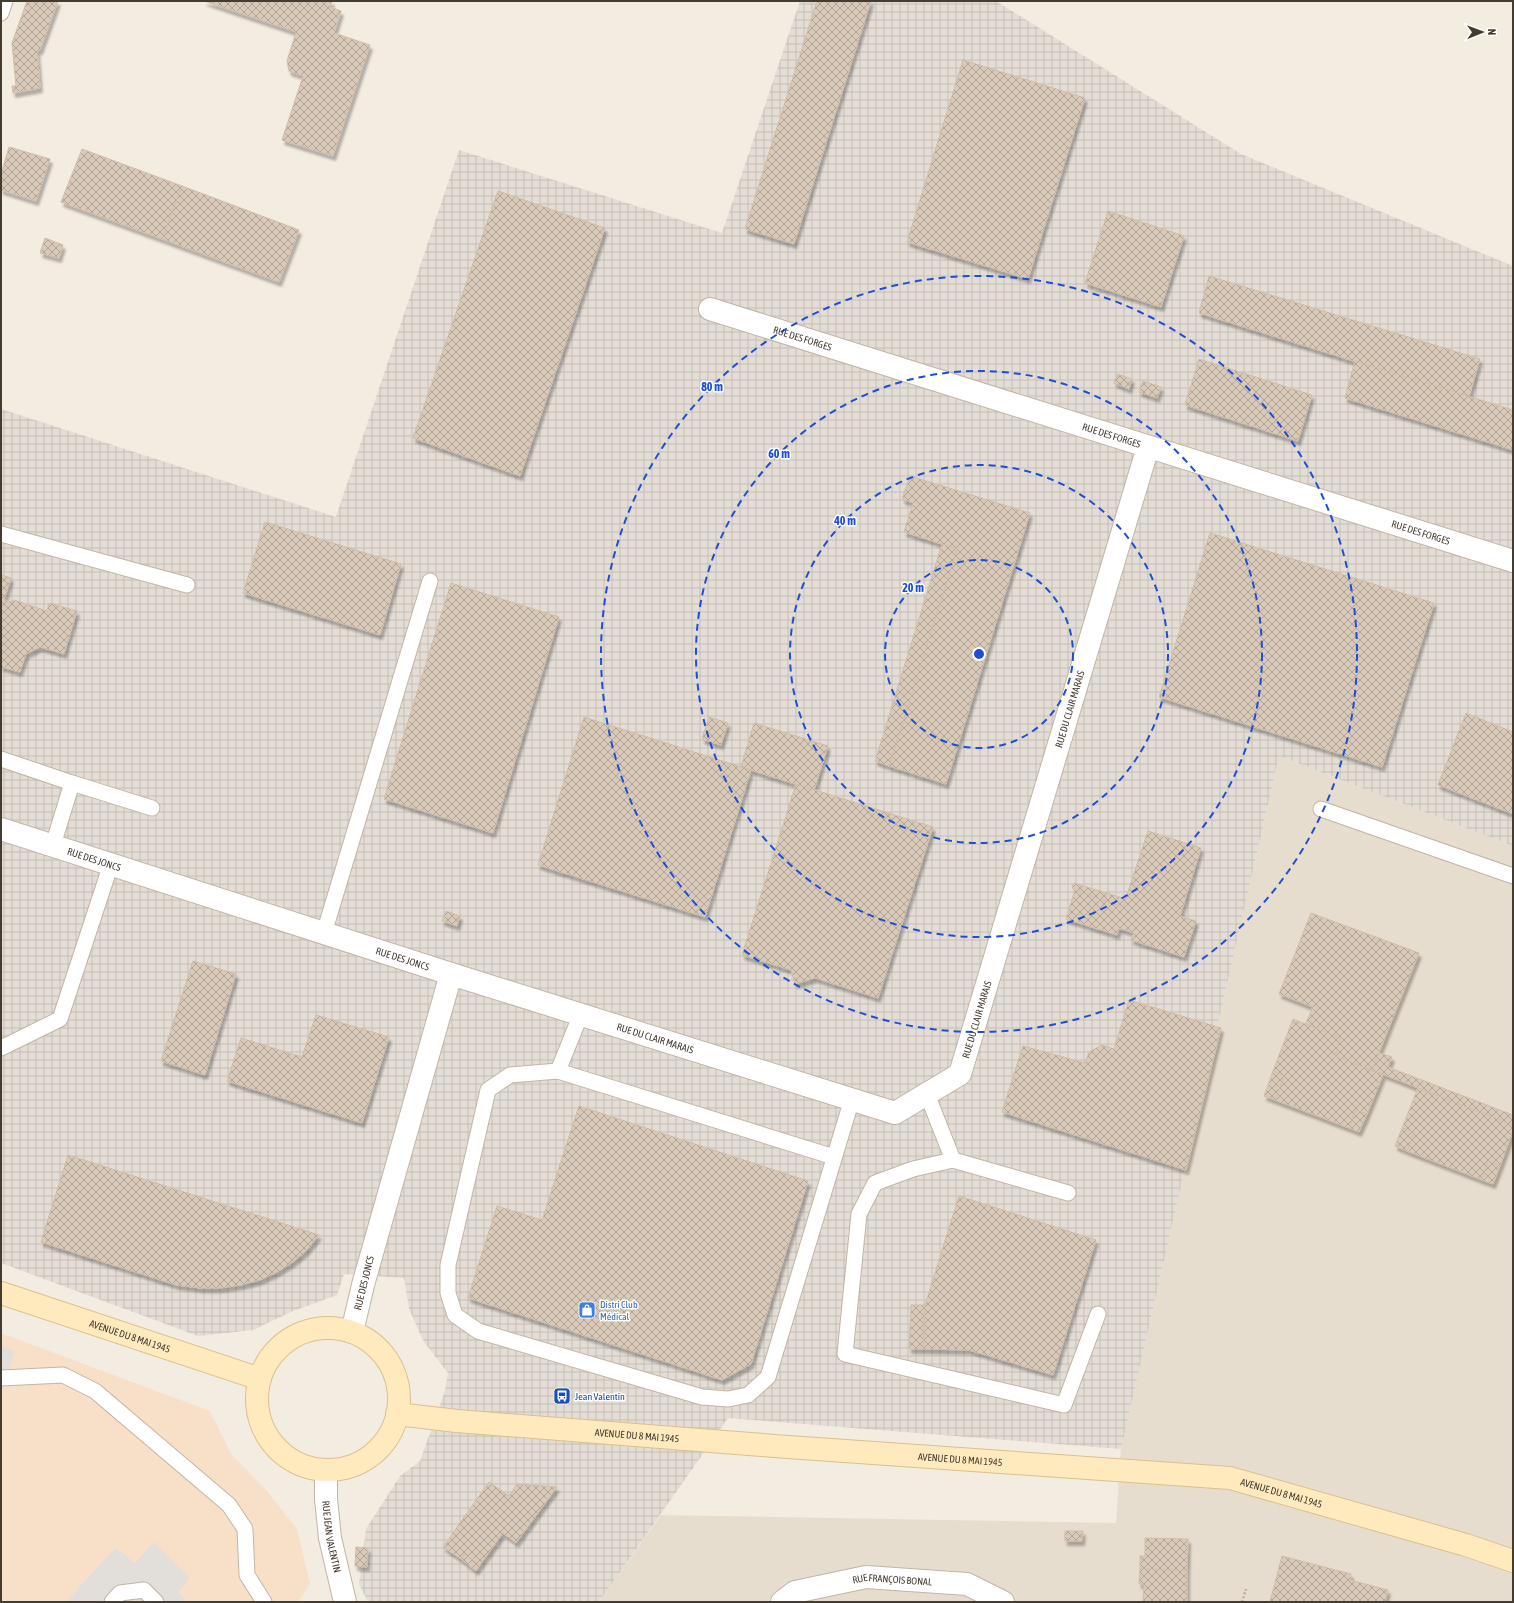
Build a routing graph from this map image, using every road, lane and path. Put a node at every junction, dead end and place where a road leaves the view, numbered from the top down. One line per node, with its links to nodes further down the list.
1 (5, 1): 2 (lane)
2 (1, 13)
3 (710, 309): 4 (street, RUE DES FORGES)
4 (1148, 447): 6 (street, RUE DES FORGES); 22 (street, RUE DU CLAIR MARAIS)
5 (1, 534): 8 (lane)
6 (1513, 561)
7 (430, 581): 17 (lane)
8 (187, 585)
9 (1, 759): 10 (lane)
10 (72, 783): 11 (lane); 14 (lane)
11 (152, 808)
12 (1321, 809): 16 (lane)
13 (1, 829): 14 (street, RUE DES JONCS)
14 (53, 845): 15 (street, RUE DES JONCS)
15 (111, 864): 17 (street, RUE DES JONCS); 20 (lane)
16 (1513, 876)
17 (324, 933): 18 (street, RUE DES JONCS)
18 (451, 974): 19 (street, RUE DU CLAIR MARAIS); 29 (street, RUE DES JONCS)
19 (581, 1014): 21 (lane); 23 (street, RUE DU CLAIR MARAIS)
20 (1, 1048)
21 (558, 1071): 24 (lane); 24 (lane)
22 (927, 1094): 23 (street, RUE DU CLAIR MARAIS); 25 (lane)
23 (852, 1099): 24 (lane)
24 (834, 1157)
25 (953, 1160): 26 (lane); 28 (lane)
26 (1068, 1193)
27 (1, 1293): 31 (main road, AVENUE DU 8 MAI 1945)
28 (1098, 1314)
29 (352, 1332): 31 (main road); 32 (main road)
30 (1, 1378): 39 (lane)
31 (260, 1379): 33 (main road)
32 (397, 1414): 33 (main road); 34 (main road, AVENUE DU 8 MAI 1945)
33 (326, 1470): 36 (street, RUE JEAN VALENTIN)
34 (1513, 1561)
35 (1246, 1588): 42 (path)
36 (342, 1600)
37 (112, 1602): 38 (lane)
38 (156, 1602)
39 (264, 1602)
40 (782, 1602): 41 (street, RUE FRANÇOIS BONAL)
41 (1003, 1602)
42 (1242, 1602)

